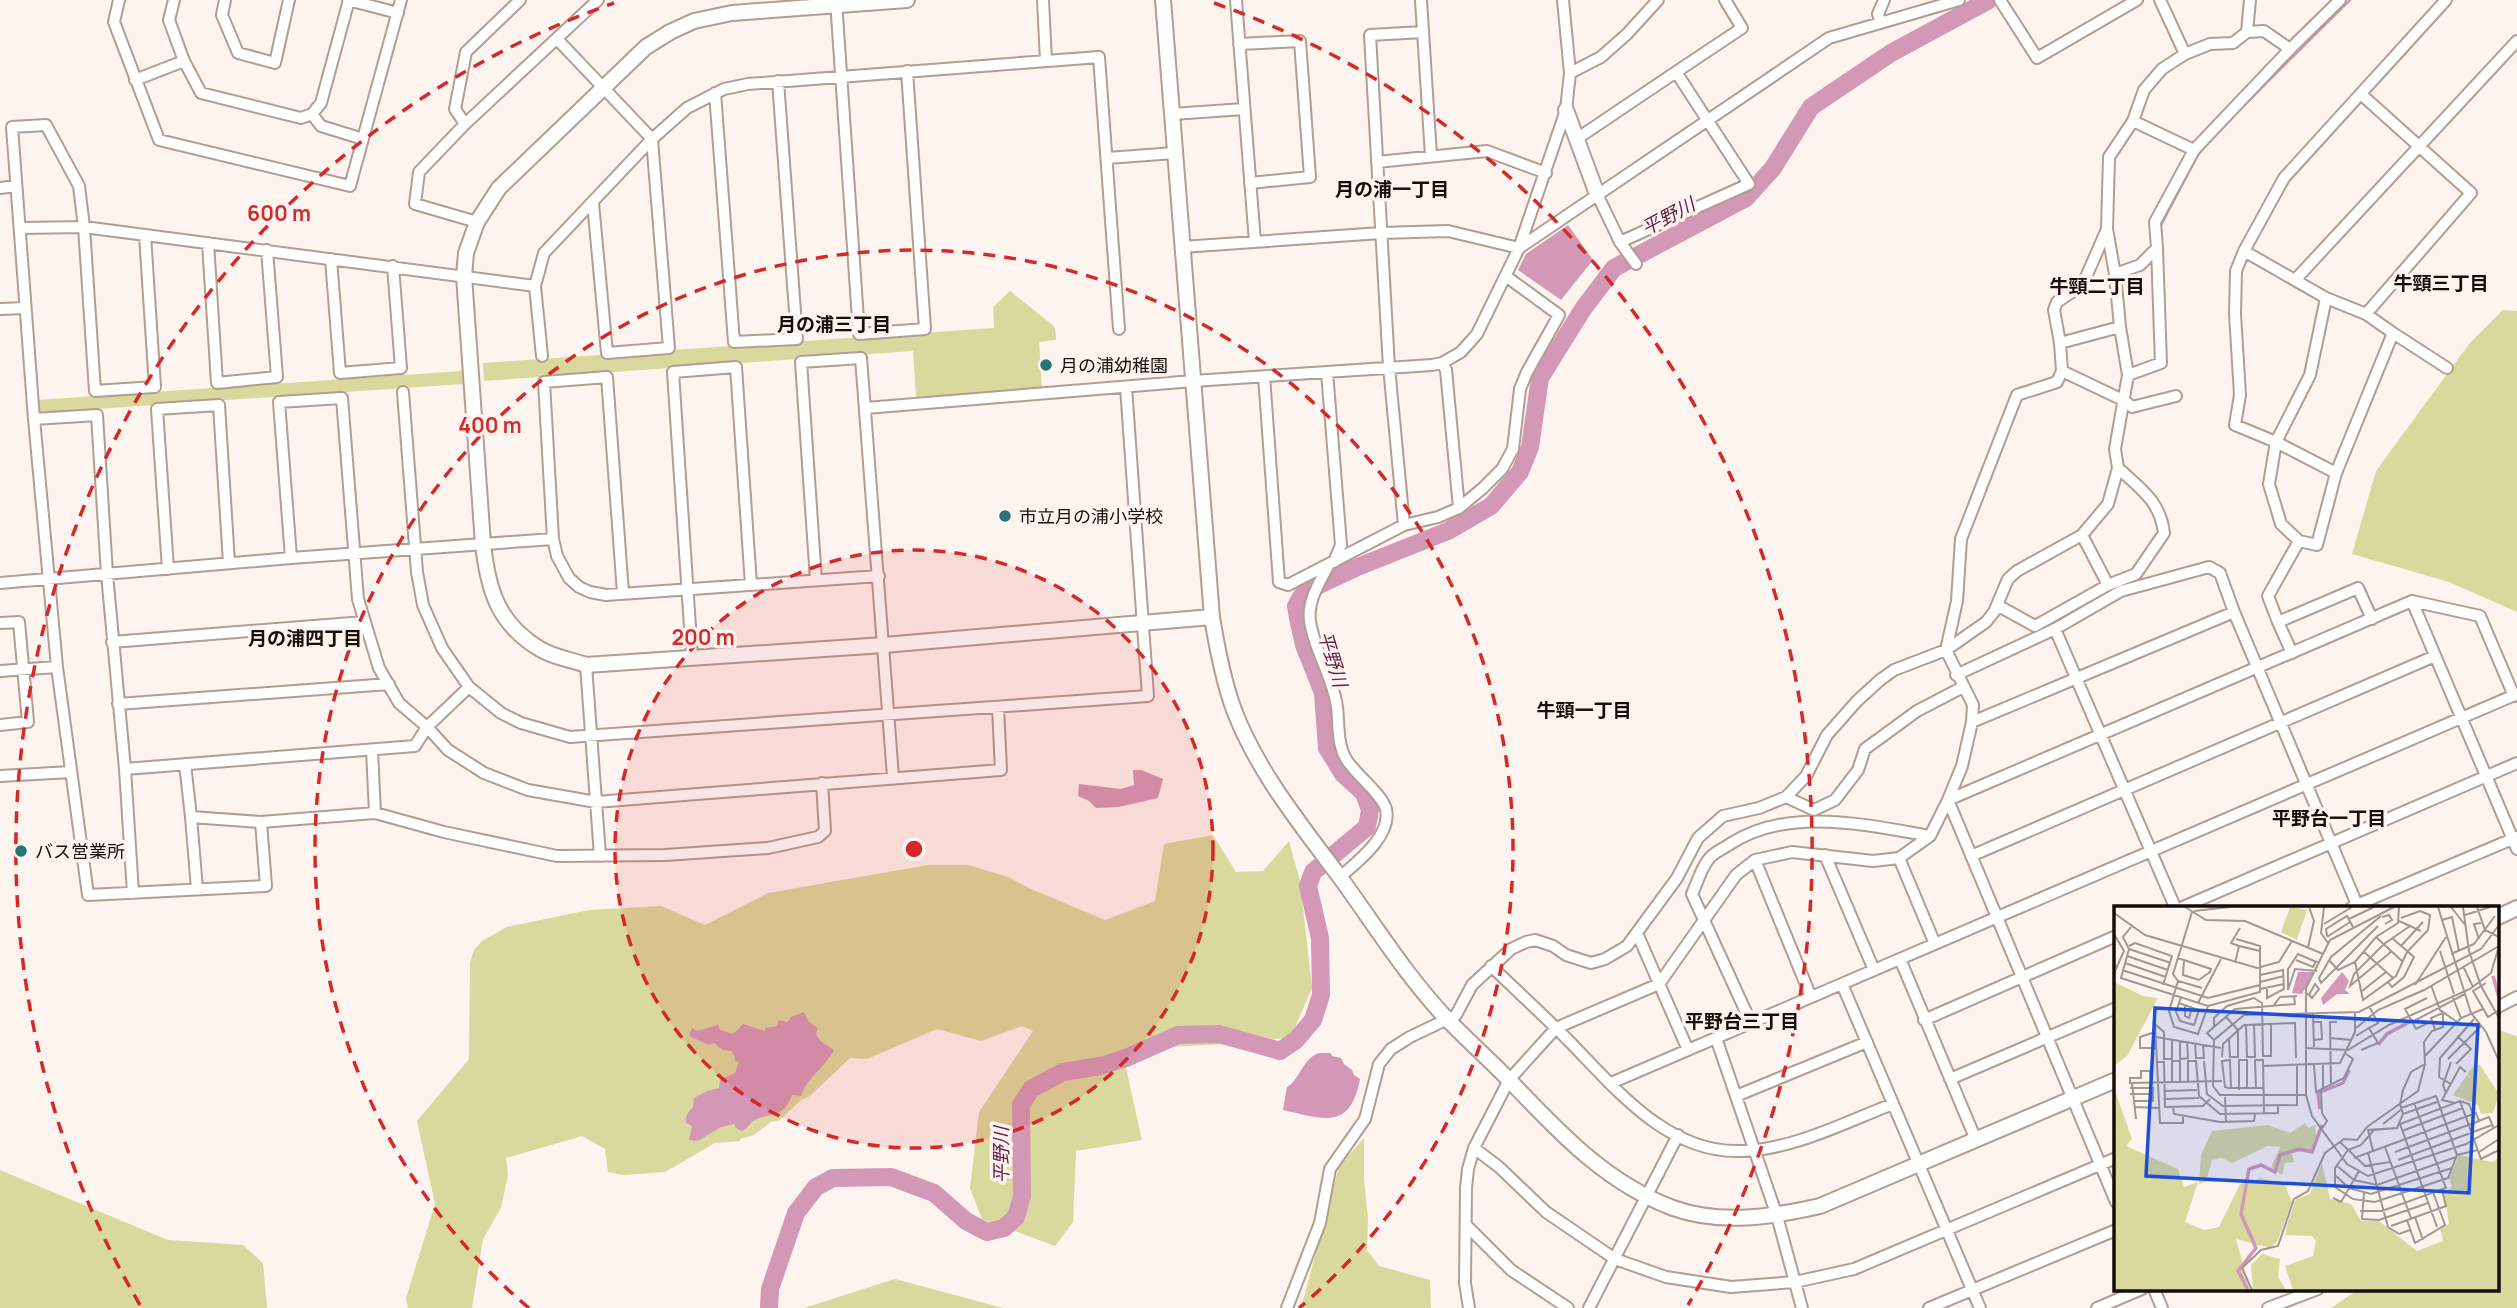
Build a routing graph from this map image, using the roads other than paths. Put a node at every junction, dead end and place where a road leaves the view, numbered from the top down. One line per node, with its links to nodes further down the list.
1 (118, 0): 41 (street)
2 (174, 0): 35 (street)
3 (225, 0): 4 (street)
4 (289, 0)
5 (349, 0): 26 (street); 48 (street)
6 (401, 0): 26 (street)
7 (520, 0): 52 (street)
8 (598, 0): 30 (street)
9 (906, 0): 25 (street)
10 (1043, 0): 36 (street)
11 (1163, 0): 49 (street)
12 (1236, 0): 32 (street)
13 (1421, 0): 28 (street)
14 (1563, 0): 39 (street)
15 (1658, 0): 39 (street)
16 (1725, 0): 38 (street)
17 (1884, 0): 27 (street)
18 (1959, 0): 27 (street)
19 (2137, 0): 24 (street)
20 (2160, 0): 34 (street)
21 (2250, 0): 29 (street)
22 (2340, 0): 33 (street)
23 (2446, 0): 45 (street)
24 (2006, 2)
25 (836, 3): 40 (street); 43 (street)
26 (398, 13): 54 (street)
27 (1881, 23): 50 (street)
28 (1423, 32): 59 (street); 61 (street)
29 (2247, 32): 33 (street); 34 (street)
30 (557, 39): 43 (street); 52 (street)
31 (2517, 41): 56 (street)
32 (1239, 44): 46 (street); 63 (street)
33 (2290, 49): 57 (street)
34 (2185, 54): 51 (street)
35 (184, 61): 41 (street); 48 (street)
36 (1046, 61): 37 (street); 60 (street)
37 (907, 71): 40 (street); 40 (street)
38 (1675, 72): 50 (street); 53 (street)
39 (1570, 73): 47 (street)
40 (840, 76): 42 (street)
41 (135, 80): 54 (street)
42 (778, 81): 44 (street); 44 (street)
43 (603, 89): 55 (street); 68 (street)
44 (715, 93): 55 (street)
45 (2362, 95): 56 (street); 81 (street)
46 (1244, 109): 49 (street); 63 (street)
47 (1566, 110): 53 (street); 62 (street)
48 (312, 114): 54 (street)
49 (1172, 114): 58 (street)
50 (1706, 120): 66 (street); 75 (street)
51 (2133, 121): 57 (street); 71 (street)
52 (465, 124): 68 (street)
53 (1578, 138): 66 (street)
54 (363, 139)
55 (652, 139): 67 (street); 67 (street)
56 (2418, 147): 88 (street); 93 (street)
57 (2194, 150): 79 (street)
58 (1174, 153): 60 (street); 77 (street)
59 (1431, 156): 61 (street); 62 (street)
60 (1108, 158): 95 (street)
61 (1377, 162): 72 (street)
62 (1546, 173): 78 (street)
63 (1250, 183): 74 (street)
64 (16, 186): 65 (street); 69 (street); 70 (street)
65 (0, 188)
66 (1597, 194): 75 (street); 78 (street)
67 (593, 202): 89 (street)
68 (477, 222): 86 (street)
69 (84, 227): 70 (street); 73 (street); 73 (street)
70 (21, 228): 91 (street)
71 (2107, 229): 85 (street); 97 (street)
72 (1381, 233): 74 (street); 78 (street); 100 (street)
73 (145, 234): 76 (street)
74 (1255, 242): 77 (street)
75 (1620, 242): 83 (street)
76 (208, 243): 80 (street); 80 (street)
77 (1182, 247): 106 (street)
78 (1519, 248): 87 (street)
79 (2157, 248): 85 (street); 104 (street)
80 (267, 250): 82 (street)
81 (2244, 250): 88 (street); 113 (street)
82 (331, 259): 84 (street); 84 (street)
83 (1636, 264)
84 (393, 266): 86 (street)
85 (2115, 274): 94 (street)
86 (464, 276): 89 (street); 121 (street)
87 (1507, 277): 99 (street); 116 (street)
88 (2295, 280): 90 (street)
89 (535, 286): 98 (street)
90 (2326, 298): 93 (street); 113 (street)
91 (25, 308): 92 (street); 112 (street)
92 (0, 309)
93 (2366, 314): 96 (street)
94 (2120, 327): 97 (street); 104 (street)
95 (1119, 329)
96 (2393, 333): 101 (street); 115 (street)
97 (2060, 343): 102 (street)
98 (542, 356)
99 (1442, 363): 100 (street); 116 (street)
100 (1389, 367): 103 (street); 117 (street)
101 (2447, 368)
102 (2062, 371): 110 (street); 149 (street)
103 (1327, 372): 105 (street); 126 (street)
104 (2128, 375): 110 (street)
105 (1264, 376): 106 (street); 126 (street)
106 (1193, 381): 107 (street); 140 (street)
107 (1126, 387): 111 (street); 145 (street)
108 (403, 391): 122 (street)
109 (2176, 396): 110 (street)
110 (2125, 401): 114 (street)
111 (866, 408): 129 (street); 131 (street)
112 (34, 419): 128 (street); 130 (street)
113 (2276, 442): 115 (street); 120 (street)
114 (2118, 468): 118 (street); 134 (street)
115 (2336, 473): 120 (street)
116 (1459, 508): 117 (street)
117 (1404, 525): 126 (street)
118 (2082, 535): 134 (street); 138 (street)
119 (553, 539): 121 (street); 136 (street); 136 (street)
120 (2299, 541): 143 (street)
121 (483, 544): 122 (street); 153 (street)
122 (416, 549): 123 (street); 161 (street)
123 (353, 554): 124 (street); 124 (street); 142 (street)
124 (291, 558): 125 (street)
125 (229, 564): 127 (street); 127 (street)
126 (1331, 564): 200 (street)
127 (168, 569): 128 (street)
128 (107, 574): 130 (street); 147 (street)
129 (879, 576): 131 (street); 148 (street)
130 (48, 579): 132 (street); 154 (street)
131 (816, 580): 133 (street)
132 (0, 583)
133 (751, 585): 135 (street); 135 (street)
134 (2108, 585): 138 (street)
135 (688, 589): 136 (street); 152 (street)
136 (623, 593)
137 (2412, 601): 141 (street); 151 (street); 163 (street)
138 (1997, 605): 149 (street)
139 (2234, 612): 146 (street); 155 (street); 159 (street)
140 (1212, 617): 145 (street); 200 (street)
141 (2372, 619): 143 (street); 150 (street)
142 (364, 622): 147 (street); 160 (street)
143 (2278, 622): 150 (street)
144 (0, 624): 156 (street)
145 (1143, 624): 148 (street); 165 (street)
146 (2055, 629): 158 (street); 159 (street)
147 (112, 642): 164 (street)
148 (884, 645): 152 (street); 166 (street)
149 (1946, 650): 158 (street); 185 (street)
150 (2292, 653): 155 (street)
151 (2435, 656): 167 (street); 169 (street)
152 (692, 657): 153 (street)
153 (586, 665): 173 (street)
154 (57, 667): 156 (street); 178 (street)
155 (2257, 668): 169 (street); 172 (street)
156 (24, 669): 157 (street); 170 (street)
157 (0, 671)
158 (1956, 674): 162 (street)
159 (2076, 678): 168 (street); 172 (street)
160 (389, 684): 164 (street); 171 (street)
161 (469, 687): 171 (street); 173 (street)
162 (1963, 687): 168 (street); 185 (street)
163 (2516, 695): 167 (street)
164 (118, 704): 177 (street)
165 (998, 708): 166 (street); 181 (street)
166 (889, 716): 173 (street); 181 (street)
167 (2462, 718): 180 (street); 183 (street)
168 (1972, 722): 186 (street)
169 (2280, 723): 183 (street); 184 (street)
170 (0, 725)
171 (427, 727): 174 (street); 187 (street)
172 (2101, 735): 184 (street); 186 (street)
173 (592, 736): 187 (street)
174 (372, 750): 176 (street); 188 (street)
175 (2517, 763): 180 (street)
176 (185, 764): 177 (street); 189 (street)
177 (125, 769): 202 (street)
178 (71, 772): 179 (street); 202 (street)
179 (0, 776)
180 (2486, 776): 192 (street); 193 (street)
181 (893, 777): 182 (street)
182 (822, 783): 187 (street); 196 (street)
183 (2306, 784): 193 (street); 194 (street)
184 (2125, 790): 194 (street); 197 (street)
185 (1786, 797): 210 (street)
186 (1948, 800): 191 (street); 197 (street)
187 (596, 802): 196 (street)
188 (375, 813): 190 (street); 196 (street)
189 (191, 817): 190 (street); 201 (street)
190 (261, 822): 201 (street)
191 (1930, 836): 198 (street); 209 (street)
192 (2516, 841): 205 (street)
193 (2331, 843): 204 (street); 205 (street)
194 (2151, 851): 203 (street); 208 (street)
195 (1825, 855): 198 (street); 199 (street); 215 (street)
196 (600, 856)
197 (1972, 856): 208 (street)
198 (1899, 858): 212 (street)
199 (1755, 860): 209 (street); 219 (street)
200 (1340, 877): 223 (street)
201 (197, 889): 202 (street)
202 (134, 893)
203 (2175, 906)
204 (2185, 906)
205 (2356, 906)
206 (2517, 908): 207 (street)
207 (2500, 916)
208 (1997, 917): 212 (street); 216 (street)
209 (1705, 920): 217 (street); 225 (street)
210 (1637, 933): 214 (street); 217 (street)
211 (2114, 937): 216 (street)
212 (1935, 944): 213 (street)
213 (1900, 959): 215 (street); 224 (street)
214 (1491, 966): 223 (street); 226 (street)
215 (1874, 970): 218 (street)
216 (2022, 977): 224 (street); 228 (street)
217 (1659, 984): 226 (street); 230 (street)
218 (1842, 984): 219 (street); 229 (street)
219 (1811, 997): 225 (street)
220 (2517, 997): 221 (street)
221 (2500, 1006)
222 (2114, 1009): 228 (street)
223 (1447, 1019): 232 (street); 258 (street)
224 (1924, 1020): 231 (street)
225 (1751, 1023): 227 (street)
226 (1556, 1028): 232 (street); 234 (street)
227 (1716, 1038): 230 (street); 235 (street)
228 (2047, 1038): 231 (street); 236 (street)
229 (1867, 1042): 235 (street); 237 (street)
230 (1688, 1050): 234 (street)
231 (1950, 1079): 239 (street)
232 (1509, 1080): 240 (street); 245 (street)
233 (2114, 1081): 236 (street)
234 (1611, 1083): 238 (street)
235 (1736, 1096): 241 (street)
236 (2072, 1098): 239 (street); 244 (street)
237 (1893, 1104): 241 (street); 243 (street)
238 (1678, 1135): 241 (street); 245 (street)
239 (1976, 1140): 243 (street)
240 (1474, 1149): 248 (street); 251 (street)
241 (1755, 1150): 247 (street)
242 (2114, 1159): 244 (street)
243 (1919, 1164): 247 (street); 249 (street)
244 (2100, 1165): 246 (street); 249 (street)
245 (1645, 1196): 247 (street); 251 (street)
246 (2114, 1197)
247 (1777, 1216): 252 (street)
248 (1467, 1226): 259 (street); 260 (street)
249 (1947, 1230): 252 (street); 253 (street)
250 (2114, 1231): 253 (street)
251 (1615, 1259): 252 (street); 261 (street)
252 (1795, 1282): 262 (street)
253 (1972, 1290): 263 (street); 264 (street)
254 (2140, 1290): 265 (street)
255 (2154, 1290): 266 (street)
256 (2316, 1290): 257 (street)
257 (2303, 1295): 267 (street); 268 (street)
258 (1287, 1308)
259 (1469, 1308)
260 (1567, 1308)
261 (1589, 1308)
262 (1802, 1308)
263 (1928, 1308)
264 (1980, 1308)
265 (2097, 1308)
266 (2162, 1308)
267 (2268, 1308)
268 (2301, 1308)

